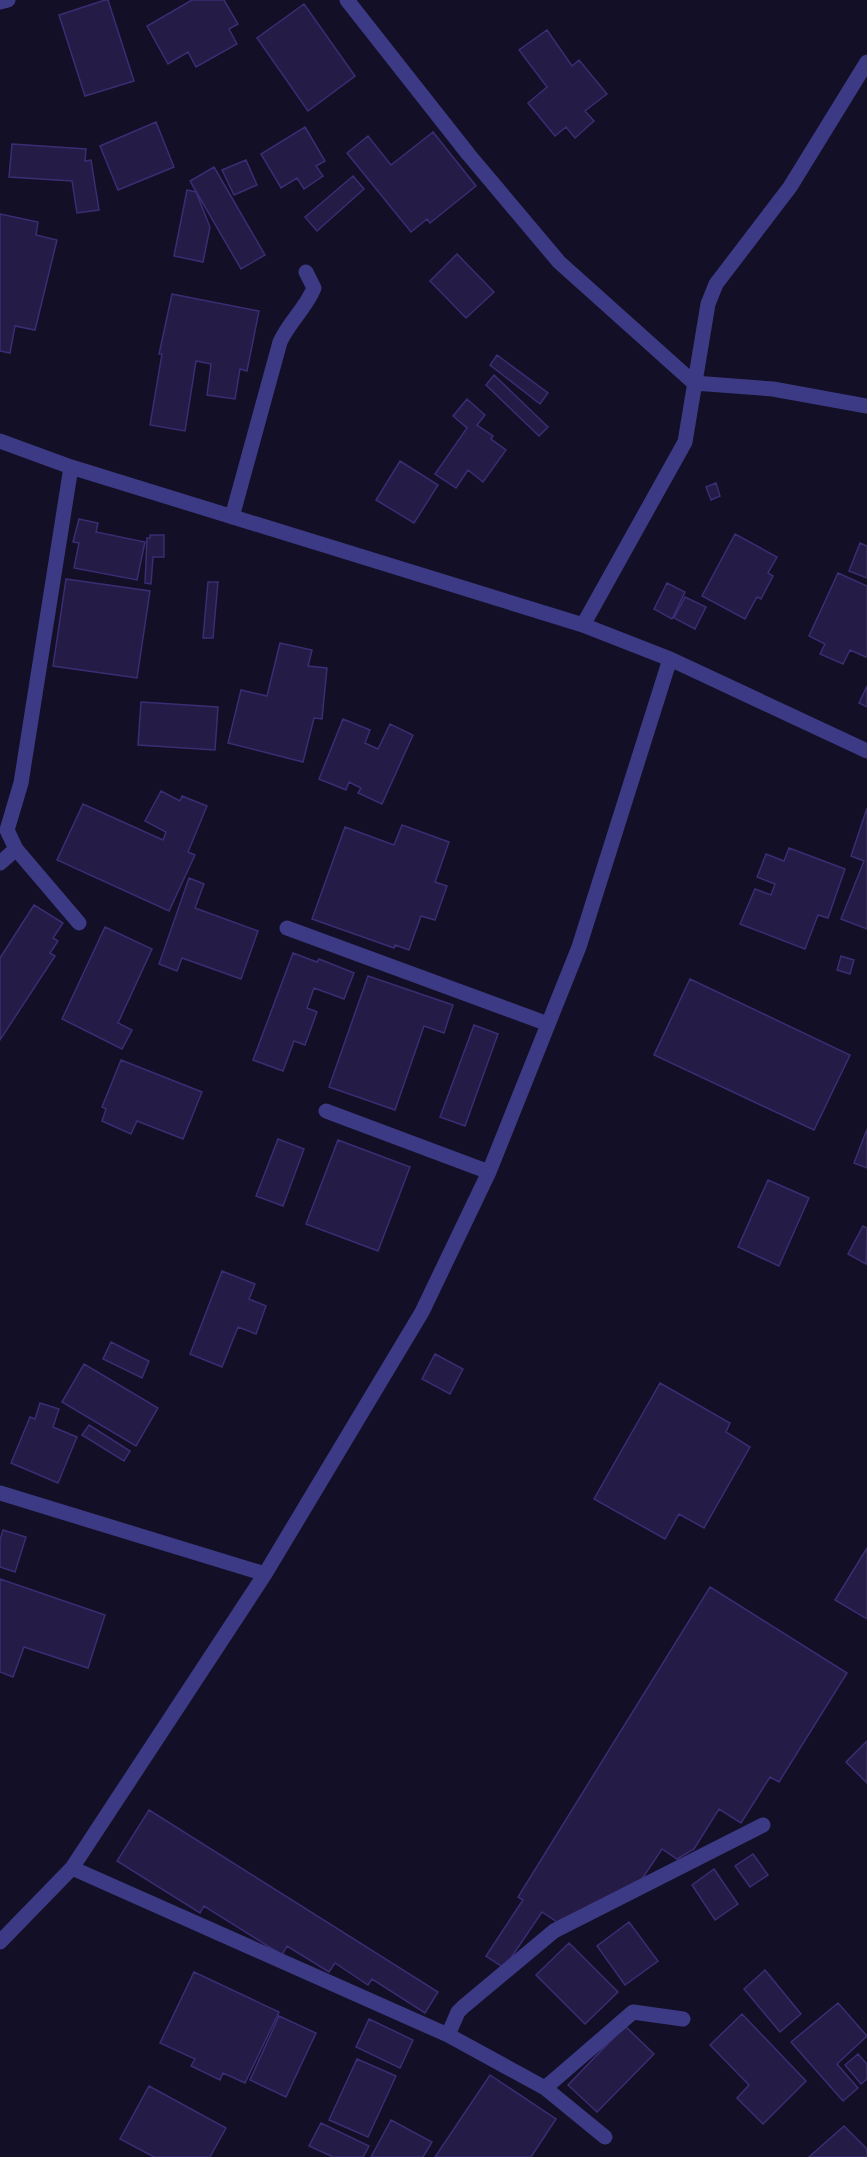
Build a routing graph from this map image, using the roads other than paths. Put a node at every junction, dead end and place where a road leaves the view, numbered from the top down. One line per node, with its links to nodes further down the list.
1 (8, 0): 3 (street)
2 (347, 0): 6 (street)
3 (0, 2)
4 (867, 62): 6 (street)
5 (306, 272): 10 (street)
6 (694, 383): 7 (street); 11 (street)
7 (867, 406)
8 (0, 441): 9 (street)
9 (71, 467): 10 (street); 14 (street)
10 (232, 517): 11 (street)
11 (584, 625): 12 (street)
12 (670, 659): 13 (street); 18 (street)
13 (867, 752)
14 (16, 849): 15 (street); 16 (street)
15 (0, 862)
16 (79, 923)
17 (286, 928): 18 (street)
18 (548, 1024): 20 (street)
19 (326, 1111): 20 (street)
20 (489, 1172): 22 (street)
21 (0, 1493): 22 (street)
22 (265, 1574): 24 (street)
23 (763, 1825): 27 (street)
24 (72, 1869): 25 (street); 27 (street)
25 (0, 1942)
26 (683, 2019): 28 (street)
27 (448, 2035): 28 (street)
28 (545, 2088): 29 (street)
29 (605, 2137)

